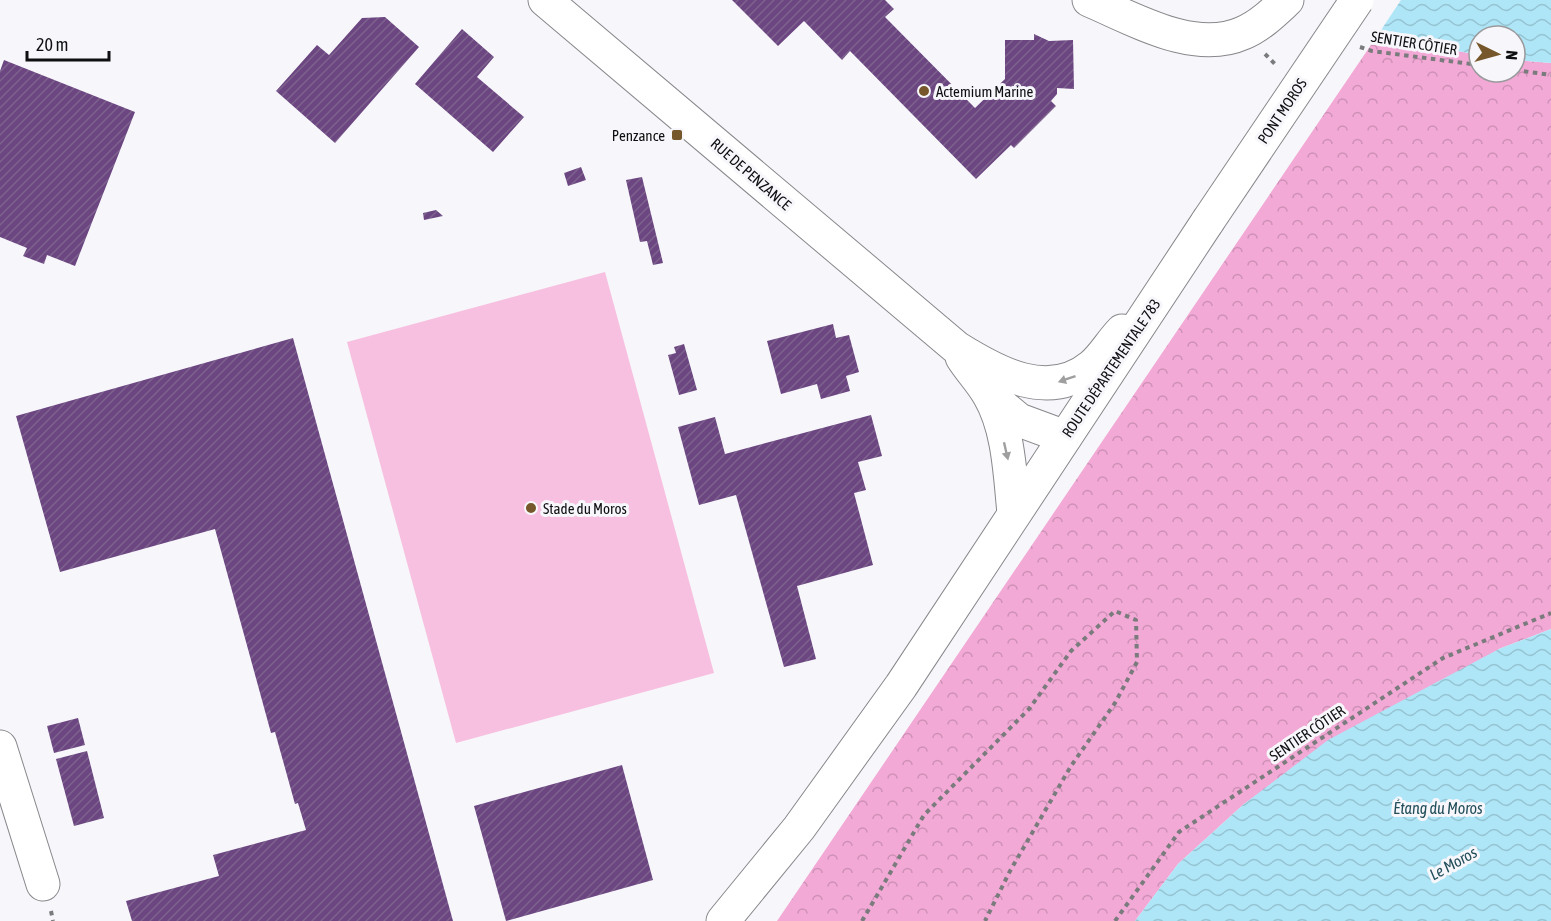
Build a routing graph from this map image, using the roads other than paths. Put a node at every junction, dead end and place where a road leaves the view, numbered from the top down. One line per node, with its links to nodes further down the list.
1 (545, 0): 7 (main road, RUE DE PENZANCE)
2 (1089, 0): 3 (main road)
3 (1287, 0)
4 (1357, 0): 5 (main road, PONT MOROS, bridge)
5 (1208, 221): 6 (main road, ROUTE DÉPARTEMENTALE 783)
6 (1169, 282): 8 (main road, RUE DE PENZANCE, one-way to 8); 10 (main road, ROUTE DÉPARTEMENTALE 783)
7 (957, 348): 8 (main road, RUE DE PENZANCE); 9 (main road, RUE DE PENZANCE)
8 (1019, 378): 10 (main road)
9 (989, 395): 10 (main road); 11 (main road, RUE DE PENZANCE, one-way to 11)
10 (1065, 437): 11 (main road, ROUTE DÉPARTEMENTALE 783)
11 (1014, 513): 14 (main road, ROUTE DÉPARTEMENTALE 783)
12 (0, 747): 13 (main road)
13 (43, 884)
14 (723, 921)

